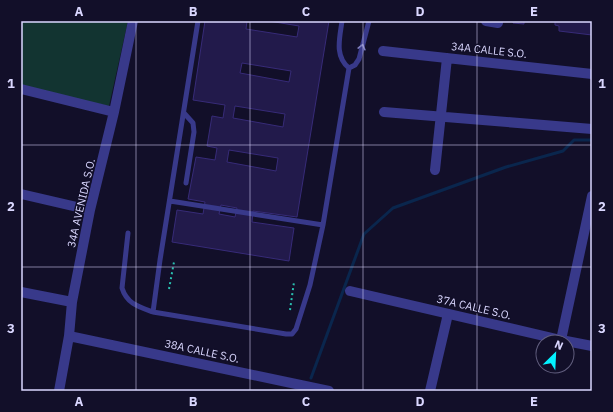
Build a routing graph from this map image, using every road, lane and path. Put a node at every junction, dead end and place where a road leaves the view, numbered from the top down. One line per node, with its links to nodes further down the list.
1 (133, 21): 12 (street, 34A AVENIDA S.O.)
2 (198, 21): 14 (lane)
3 (342, 21): 9 (lane)
4 (369, 21): 9 (lane, one-way to 4)
5 (486, 21): 6 (street)
6 (498, 23)
7 (383, 51): 8 (street, 34A CALLE S.O.)
8 (447, 58): 10 (street, 34A CALLE S.O.); 15 (street)
9 (349, 68): 23 (lane)
10 (592, 74)
11 (21, 90): 12 (street)
12 (114, 112): 22 (street, 34A AVENIDA S.O.)
13 (384, 112): 15 (street)
14 (184, 113): 18 (lane); 21 (lane)
15 (441, 117): 16 (street); 17 (street)
16 (592, 129)
17 (436, 170)
18 (186, 183)
19 (21, 194): 22 (street)
20 (592, 196): 35 (street)
21 (170, 201): 23 (lane); 32 (lane)
22 (90, 210): 30 (street, 34A AVENIDA S.O.)
23 (323, 225): 32 (lane)
24 (128, 233): 32 (lane)
25 (174, 262): 27 (path)
26 (294, 282): 31 (path)
27 (169, 289)
28 (350, 291): 33 (street, 37A CALLE S.O.)
29 (21, 292): 30 (street)
30 (72, 302): 36 (street, 34A AVENIDA S.O.)
31 (290, 310)
32 (153, 312)
33 (448, 314): 34 (street, 37A CALLE S.O.); 42 (street)
34 (535, 334)
35 (562, 334)
36 (69, 336): 39 (street, 38A CALLE S.O.); 40 (street, 34A AVENIDA S.O.)
37 (575, 343): 38 (street, 37A CALLE S.O.)
38 (592, 346)
39 (299, 388): 41 (street, 38A CALLE S.O.)
40 (59, 391)
41 (329, 391)
42 (430, 391)

